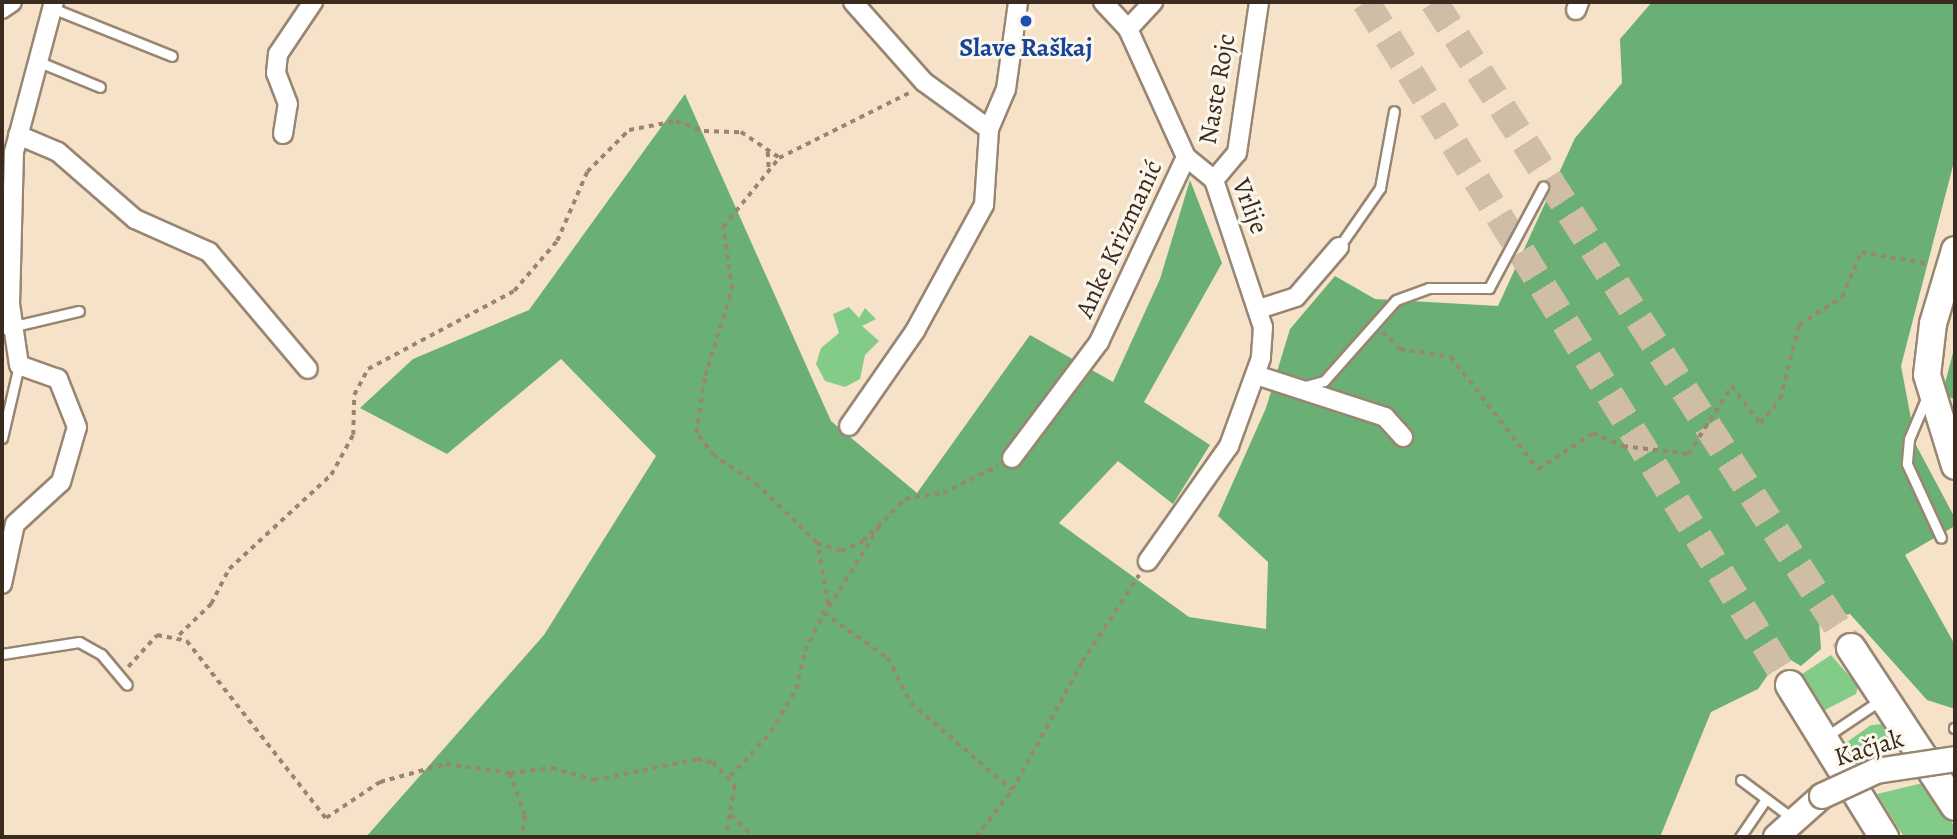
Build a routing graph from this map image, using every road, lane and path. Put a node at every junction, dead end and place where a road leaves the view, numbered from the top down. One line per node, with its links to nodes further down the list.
1 (12, 2): 9 (street)
2 (313, 2): 17 (street)
3 (853, 2): 13 (street)
4 (1018, 2): 16 (street)
5 (1103, 2): 10 (street, Vrlije)
6 (1153, 2): 10 (street)
7 (1259, 2): 23 (street, Naste Rojc)
8 (53, 5): 11 (lane); 12 (street)
9 (2, 9)
10 (1128, 29): 20 (street, Vrlije)
11 (172, 56)
12 (36, 61): 14 (lane); 18 (street)
13 (924, 82): 16 (street); 21 (path)
14 (100, 87)
15 (1394, 111): 25 (lane)
16 (989, 129): 37 (street)
17 (283, 134)
18 (18, 135): 31 (street); 33 (street)
19 (768, 152): 21 (path); 22 (path); 48 (path)
20 (1186, 157): 23 (street, Vrlije); 40 (street, Anke Krizmanić)
21 (780, 158): 22 (path)
22 (769, 170): 44 (path)
23 (1214, 180): 28 (street, Vrlije)
24 (1543, 187): 30 (lane)
25 (1339, 247): 28 (street)
26 (1955, 250): 36 (main road)
27 (1928, 274): 30 (path)
28 (1259, 309): 34 (street, Vrlije)
29 (79, 311): 31 (lane)
30 (1374, 323): 35 (lane)
31 (8, 327): 32 (street)
32 (19, 365): 39 (lane); 46 (street)
33 (308, 369)
34 (1256, 375): 35 (street); 45 (street, Vrlije)
35 (1305, 386): 38 (street)
36 (1928, 394): 41 (main road); 43 (lane)
37 (849, 426)
38 (1403, 437)
39 (2, 438)
40 (1012, 458): 42 (path)
41 (1954, 462)
42 (881, 523): 44 (path); 47 (path)
43 (1941, 538)
44 (817, 544): 47 (path)
45 (1148, 561): 61 (path)
46 (2, 584)
47 (824, 613): 59 (path); 61 (path)
48 (189, 632): 49 (path); 50 (path)
49 (179, 635): 50 (path); 53 (path)
50 (187, 641): 58 (path)
51 (1851, 648): 55 (highway)
52 (2, 654): 53 (lane)
53 (125, 681)
54 (1790, 685): 56 (highway)
55 (1884, 698): 56 (lane); 64 (highway)
56 (1825, 738): 63 (highway)
57 (1955, 759): 66 (main road, Kačjak, bridge)
58 (510, 773): 59 (path); 67 (path)
59 (730, 776): 65 (path)
60 (1741, 780): 62 (lane)
61 (1012, 790): 70 (path)
62 (1766, 799): 66 (lane); 71 (lane)
63 (1861, 803): 73 (highway); 74 (highway)
64 (1955, 806)
65 (731, 815): 68 (path); 69 (path)
66 (1793, 819): 72 (main road, Kačjak)
67 (522, 837)
68 (726, 837)
69 (754, 837)
70 (976, 837)
71 (1740, 837)
72 (1776, 837)
73 (1871, 837)
74 (1884, 837)

